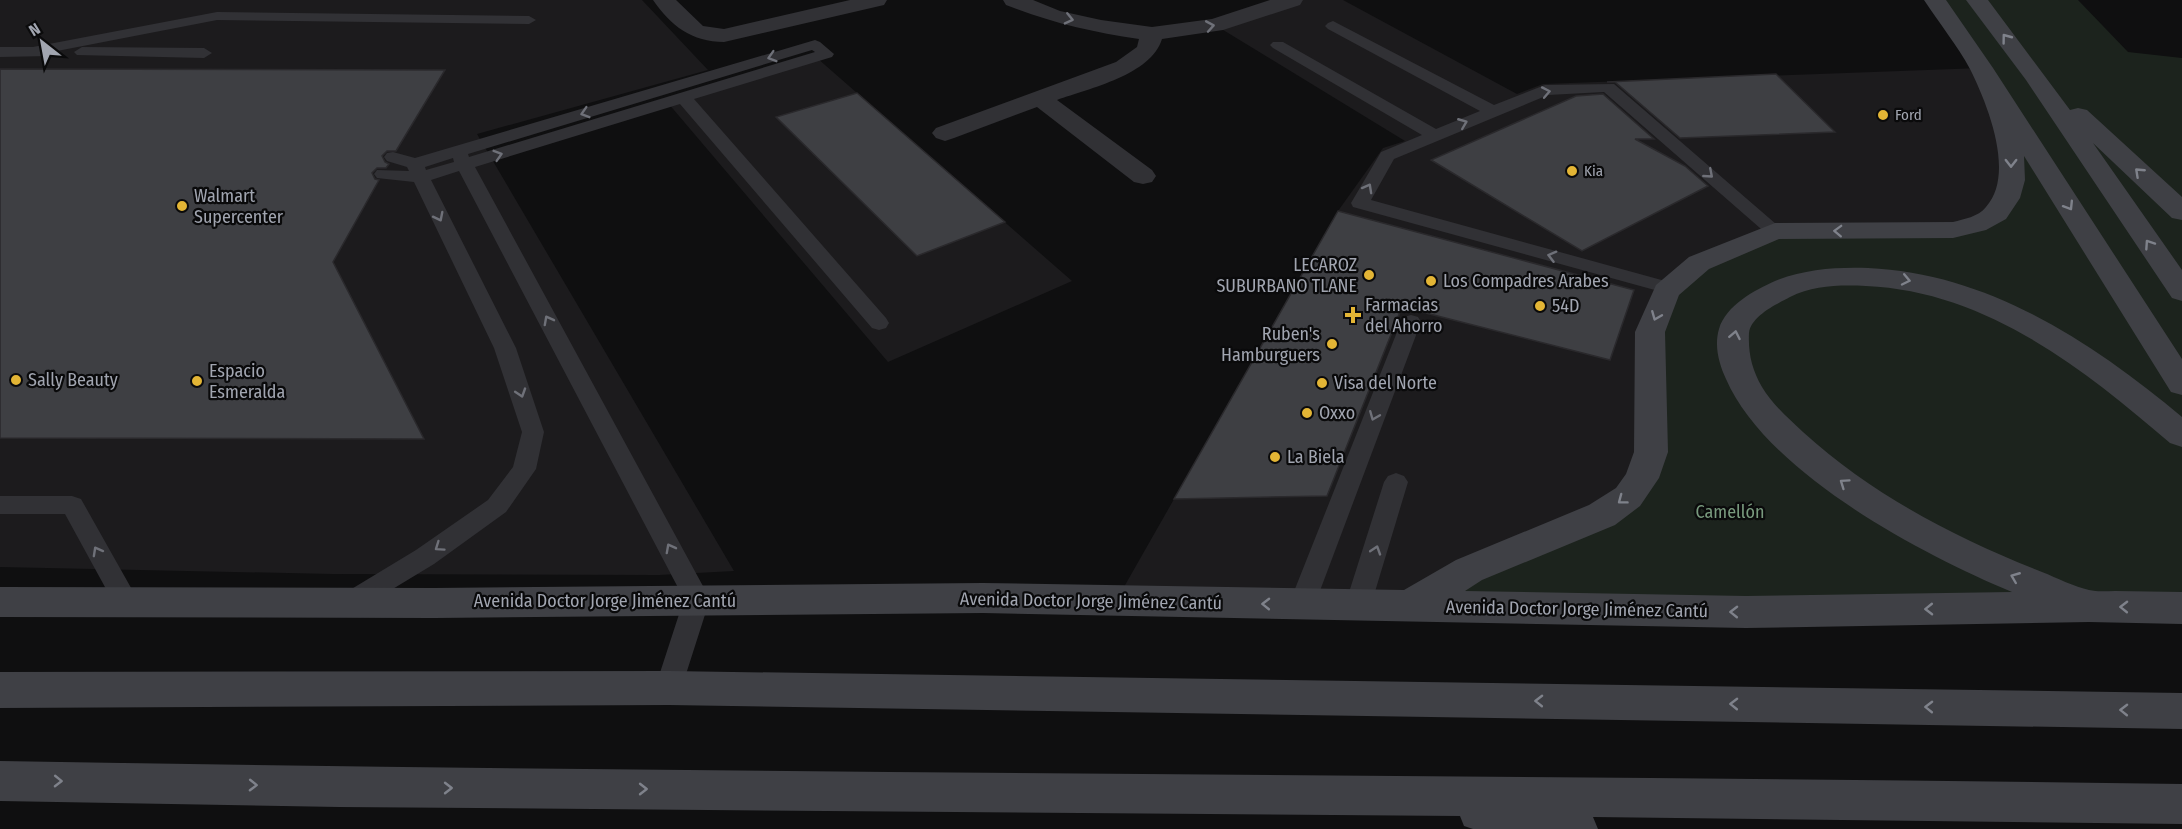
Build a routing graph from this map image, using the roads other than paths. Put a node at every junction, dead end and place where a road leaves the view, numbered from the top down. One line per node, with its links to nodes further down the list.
1 (664, 0): 2 (street)
2 (876, 0)
3 (1014, 0): 9 (street, one-way to 9)
4 (1292, 0): 9 (street, one-way to 4)
5 (1935, 0): 14 (main road)
6 (1977, 0): 15 (main road, one-way to 6)
7 (529, 20): 11 (lane)
8 (1333, 26): 18 (lane)
9 (1152, 34): 17 (street)
10 (1278, 45): 20 (lane)
11 (34, 51): 12 (lane); 13 (lane)
12 (0, 52)
13 (204, 53)
14 (1981, 68): 27 (main road, one-way to 27); 32 (main road, one-way to 32)
15 (2035, 76): 26 (main road, one-way to 15); 29 (main road, one-way to 15)
16 (685, 99): 22 (lane, one-way to 16); 22 (lane, one-way to 22); 31 (lane)
17 (1041, 99): 19 (street); 25 (street)
18 (1492, 111): 20 (lane, one-way to 18); 27 (lane, one-way to 27)
19 (945, 133)
20 (1434, 135): 28 (lane, one-way to 20)
21 (393, 157): 23 (lane)
22 (461, 158): 23 (lane); 36 (lane, one-way to 22)
23 (418, 170): 24 (lane); 39 (lane, one-way to 39)
24 (383, 174)
25 (1143, 176)
26 (2182, 212)
27 (1775, 231): 28 (main road)
28 (1669, 288): 42 (main road, one-way to 42)
29 (2182, 292)
30 (1411, 322): 40 (lane, one-way to 40)
31 (879, 323)
32 (2182, 384)
33 (2182, 435): 43 (main road, one-way to 33)
34 (1396, 482): 41 (lane, one-way to 34)
35 (0, 505): 38 (lane, one-way to 35)
36 (697, 599): 39 (main road, Avenida Doctor Jorge Jiménez Cantú); 40 (main road, Avenida Doctor Jorge Jiménez Cantú, one-way to 36); 45 (lane)
37 (0, 602): 38 (main road, Avenida Doctor Jorge Jiménez Cantú)
38 (126, 602): 39 (main road, Avenida Doctor Jorge Jiménez Cantú)
39 (349, 603)
40 (1302, 604): 41 (main road, Avenida Doctor Jorge Jiménez Cantú)
41 (1358, 605): 42 (main road, Avenida Doctor Jorge Jiménez Cantú)
42 (1410, 606): 43 (main road, Avenida Doctor Jorge Jiménez Cantú, one-way to 42)
43 (2089, 606): 44 (main road, Avenida Doctor Jorge Jiménez Cantú, one-way to 43)
44 (2182, 608)
45 (669, 688): 46 (main road); 47 (main road, one-way to 45)
46 (0, 690)
47 (2182, 711)
48 (0, 781): 49 (main road, one-way to 49)
49 (1399, 795): 50 (main road); 51 (main road)
50 (2182, 804)
51 (1576, 829)

